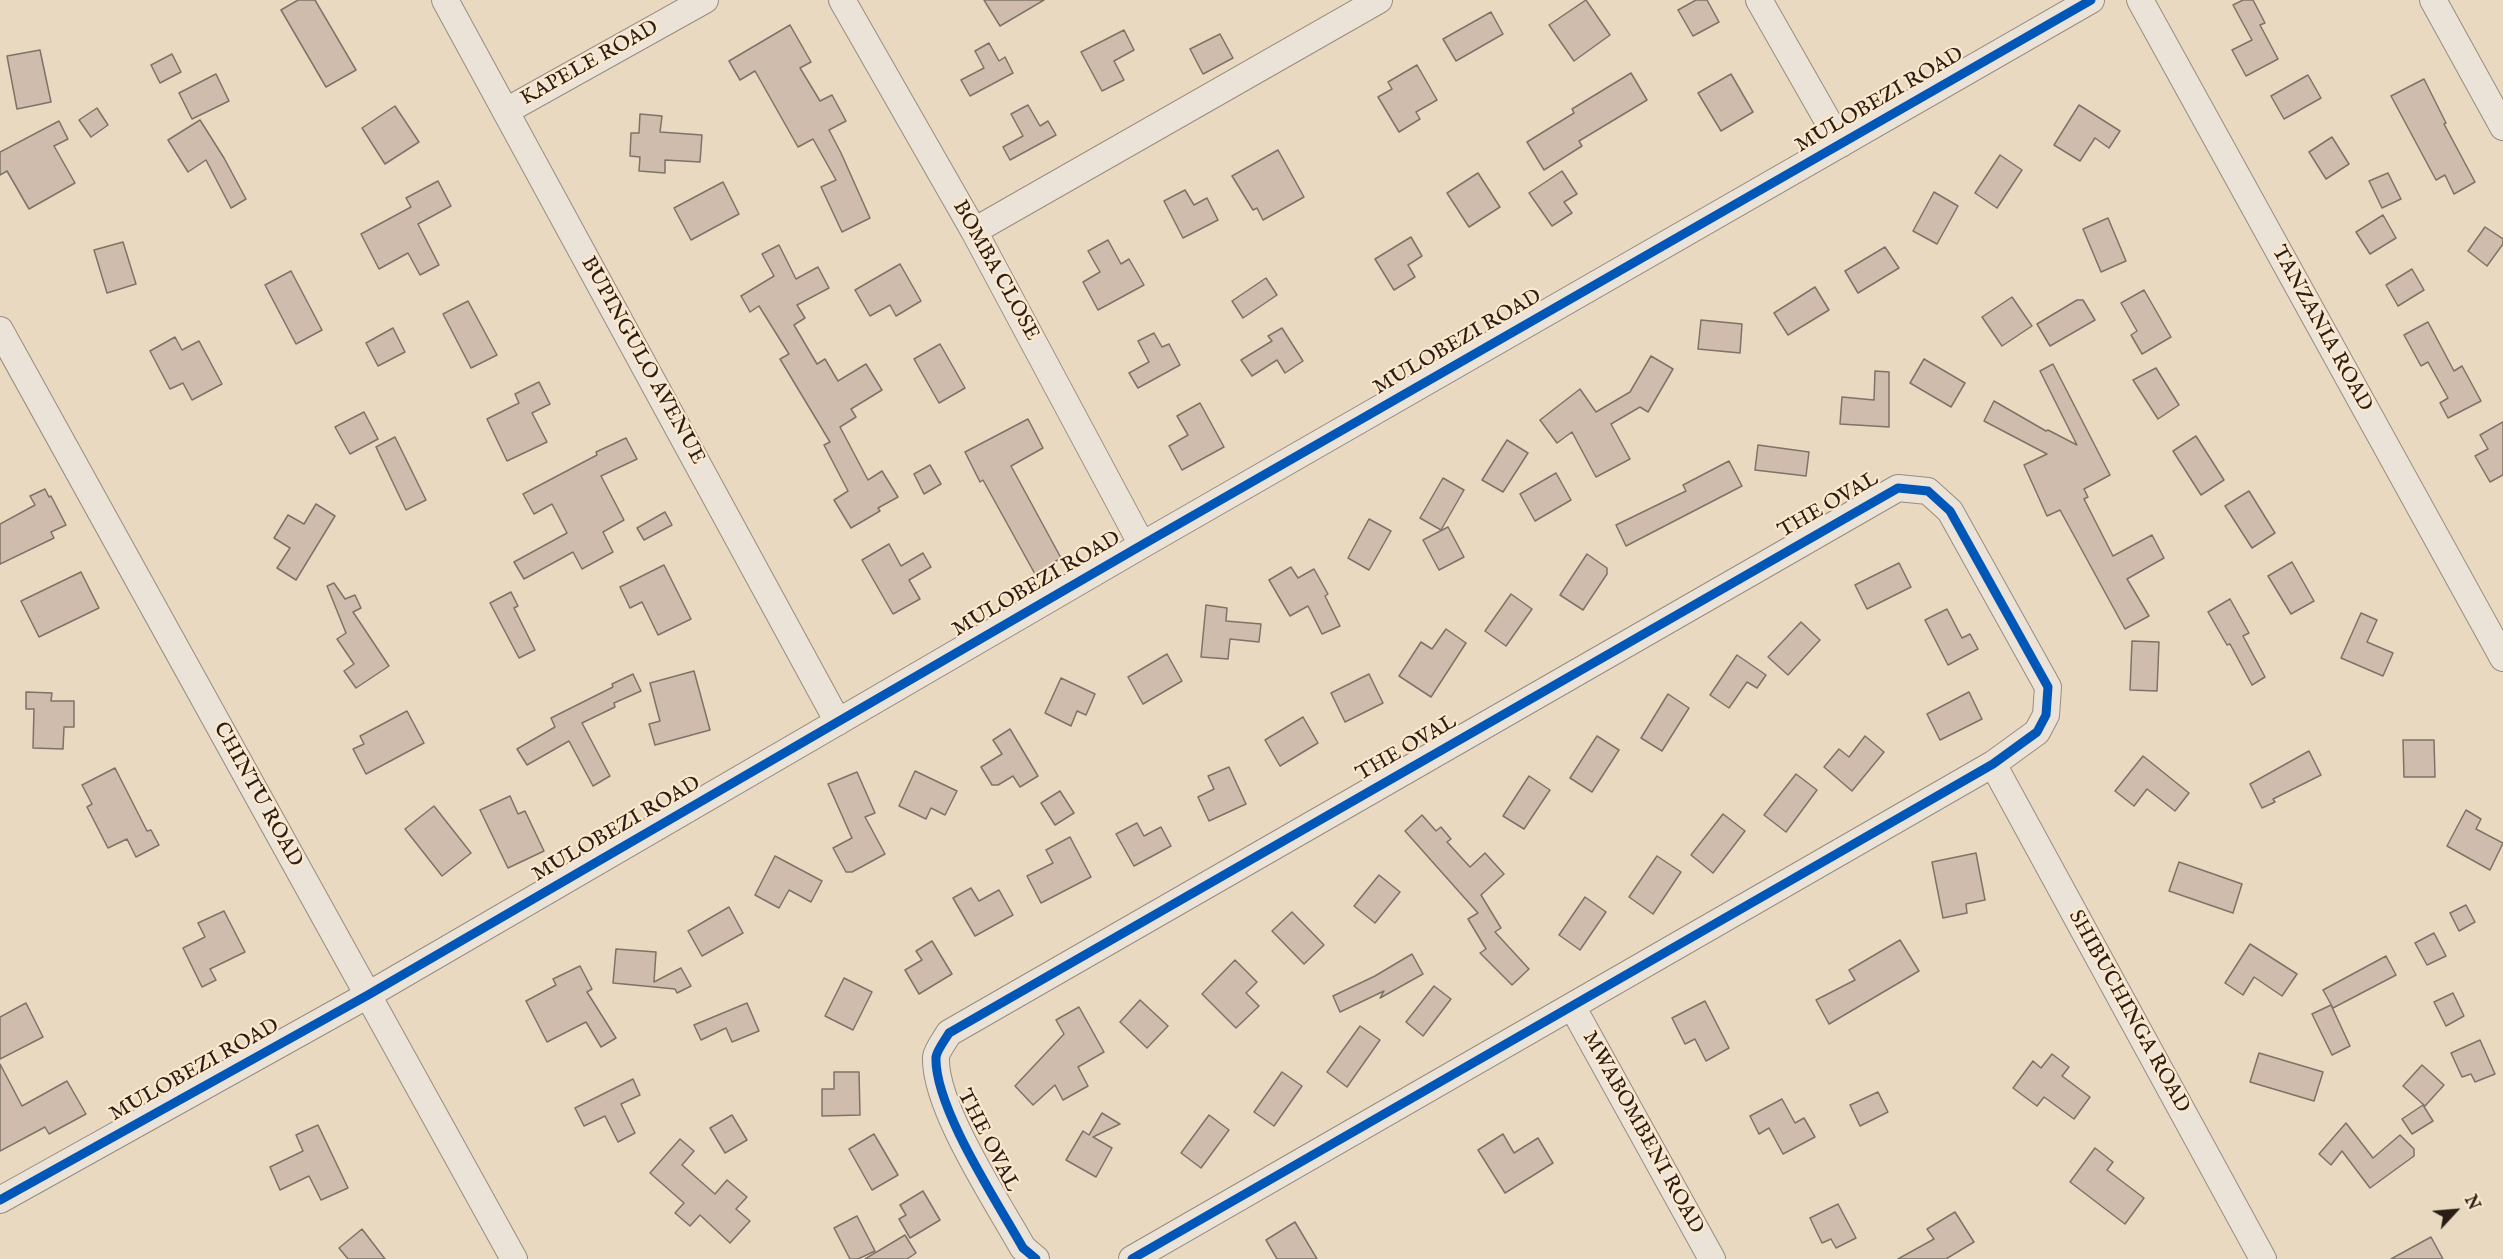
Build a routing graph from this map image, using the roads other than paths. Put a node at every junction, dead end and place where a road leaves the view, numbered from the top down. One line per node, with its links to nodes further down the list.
1 (445, 0): 9 (street, BUPINGULO AVENUE)
2 (705, 0): 9 (street, KAPELE ROAD)
3 (842, 0): 12 (street, BOMBA CLOSE)
4 (1379, 0): 12 (street)
5 (1759, 0): 11 (street)
6 (2091, 0): 11 (street, MULOBEZI ROAD)
7 (2140, 0): 15 (street, TANZANIA ROAD)
8 (2433, 0): 10 (street)
9 (506, 111): 16 (street, BUPINGULO AVENUE)
10 (2503, 127)
11 (1840, 144): 14 (street, MULOBEZI ROAD)
12 (974, 231): 14 (street, BOMBA CLOSE)
13 (0, 330): 18 (street, CHINTU ROAD)
14 (1142, 545): 16 (street, MULOBEZI ROAD)
15 (2503, 658)
16 (838, 722): 18 (street, MULOBEZI ROAD)
17 (1994, 764): 19 (street, THE OVAL); 23 (street, THE OVAL); 25 (street, SHIBUCHINGA ROAD)
18 (368, 995): 20 (street, MULOBEZI ROAD); 22 (street, CHINTU ROAD)
19 (1572, 1006): 21 (street, THE OVAL); 24 (street, MWABOMBENI ROAD)
20 (0, 1200)
21 (1137, 1258)
22 (514, 1259)
23 (1036, 1259)
24 (1712, 1259)
25 (2263, 1259)

